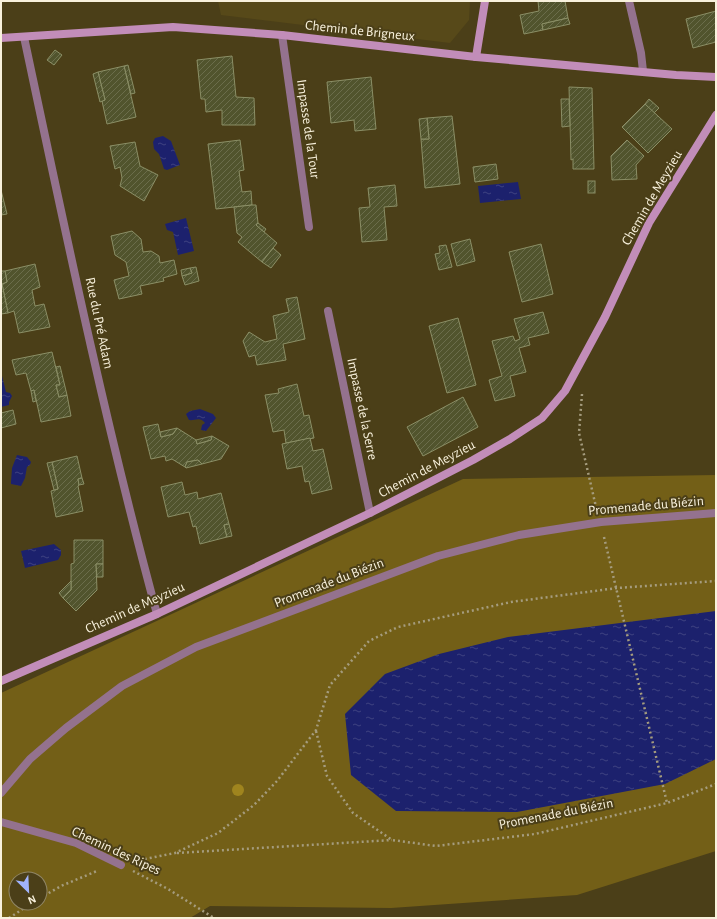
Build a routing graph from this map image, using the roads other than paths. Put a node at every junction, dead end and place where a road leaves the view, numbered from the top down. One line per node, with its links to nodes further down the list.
1 (485, 1): 6 (street)
2 (628, 1): 7 (street)
3 (282, 35): 4 (street, Chemin de Brigneux); 6 (street, Chemin de Brigneux); 10 (street, Impasse de la Tour)
4 (24, 36): 5 (street, Chemin de Brigneux); 14 (street, Rue du Pré Adam)
5 (1, 38)
6 (476, 57): 7 (street, Chemin de Brigneux)
7 (643, 71): 8 (street, Chemin de Brigneux)
8 (716, 77)
9 (716, 115): 12 (street, Chemin de Meyzieu)
10 (309, 227)
11 (328, 311): 12 (street, Impasse de la Serre)
12 (370, 513): 14 (street, Chemin de Meyzieu)
13 (716, 513): 16 (street, Promenade du Biézin)
14 (157, 614): 15 (street, Chemin de Meyzieu)
15 (1, 681)
16 (1, 793)
17 (1, 822): 18 (street, Chemin des Ripes)
18 (120, 865)

